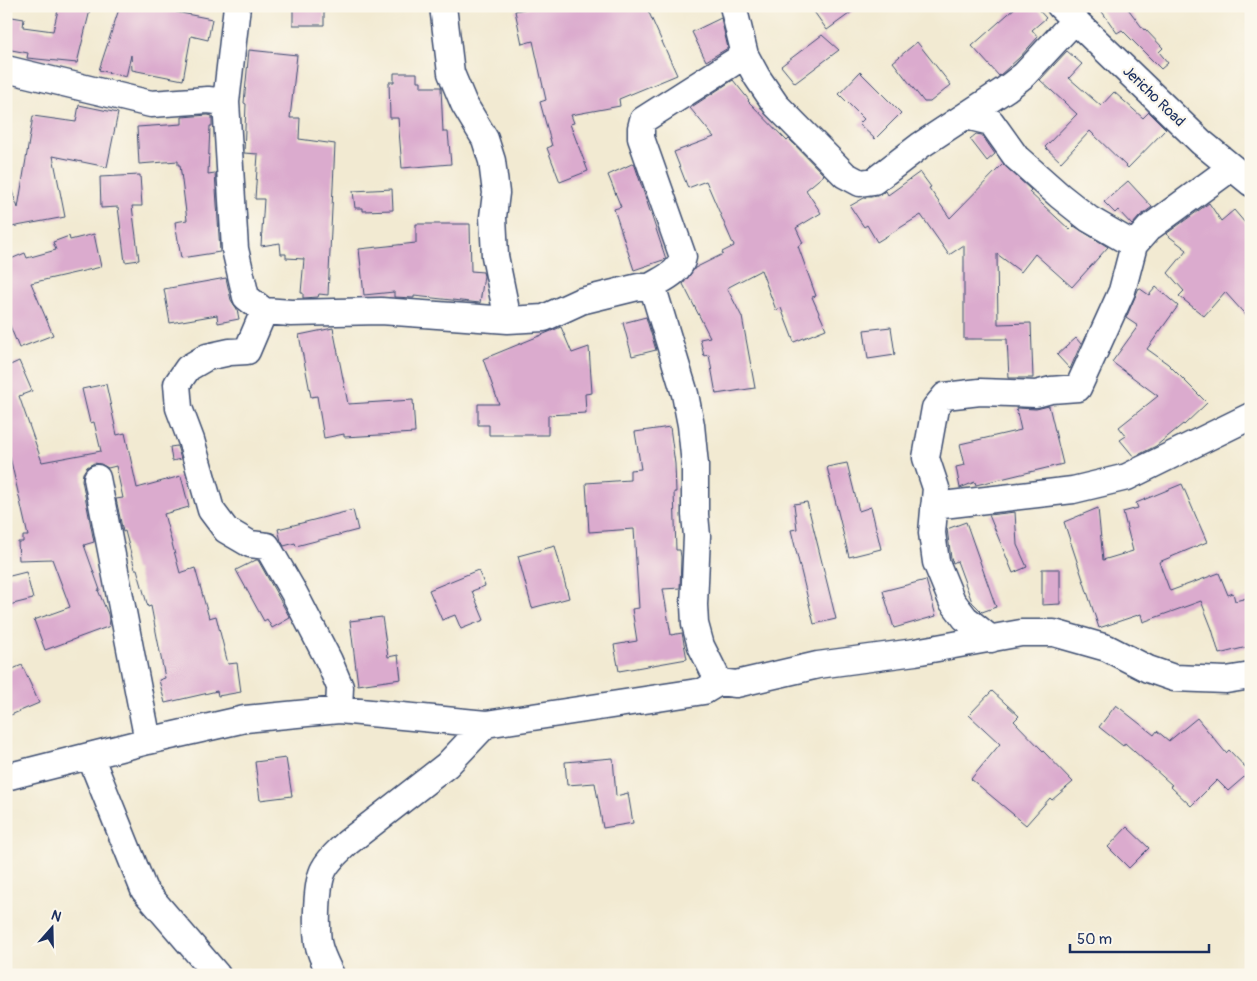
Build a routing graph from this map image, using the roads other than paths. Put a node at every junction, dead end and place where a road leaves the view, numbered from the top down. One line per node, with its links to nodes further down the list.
1 (237, 6): 8 (street)
2 (443, 6): 15 (street)
3 (733, 6): 5 (street)
4 (1068, 13): 7 (street); 11 (street, Jericho Road)
5 (745, 55): 9 (street); 13 (street)
6 (6, 69): 8 (street)
7 (997, 96): 9 (street); 10 (street)
8 (226, 102): 14 (street)
9 (966, 116): 10 (street)
10 (991, 122): 12 (street)
11 (1241, 175): 12 (street)
12 (1134, 245): 18 (street)
13 (650, 287): 15 (street); 21 (street)
14 (264, 311): 15 (street); 22 (street)
15 (508, 320)
16 (1251, 416): 18 (street)
17 (96, 478): 24 (street)
18 (934, 506): 19 (street)
19 (991, 639): 20 (street); 21 (street)
20 (1251, 676)
21 (719, 682): 23 (street)
22 (339, 710): 23 (street); 24 (street)
23 (486, 724): 28 (street)
24 (148, 741): 25 (street)
25 (90, 756): 26 (street); 27 (street)
26 (6, 777)
27 (217, 975)
28 (331, 975)

